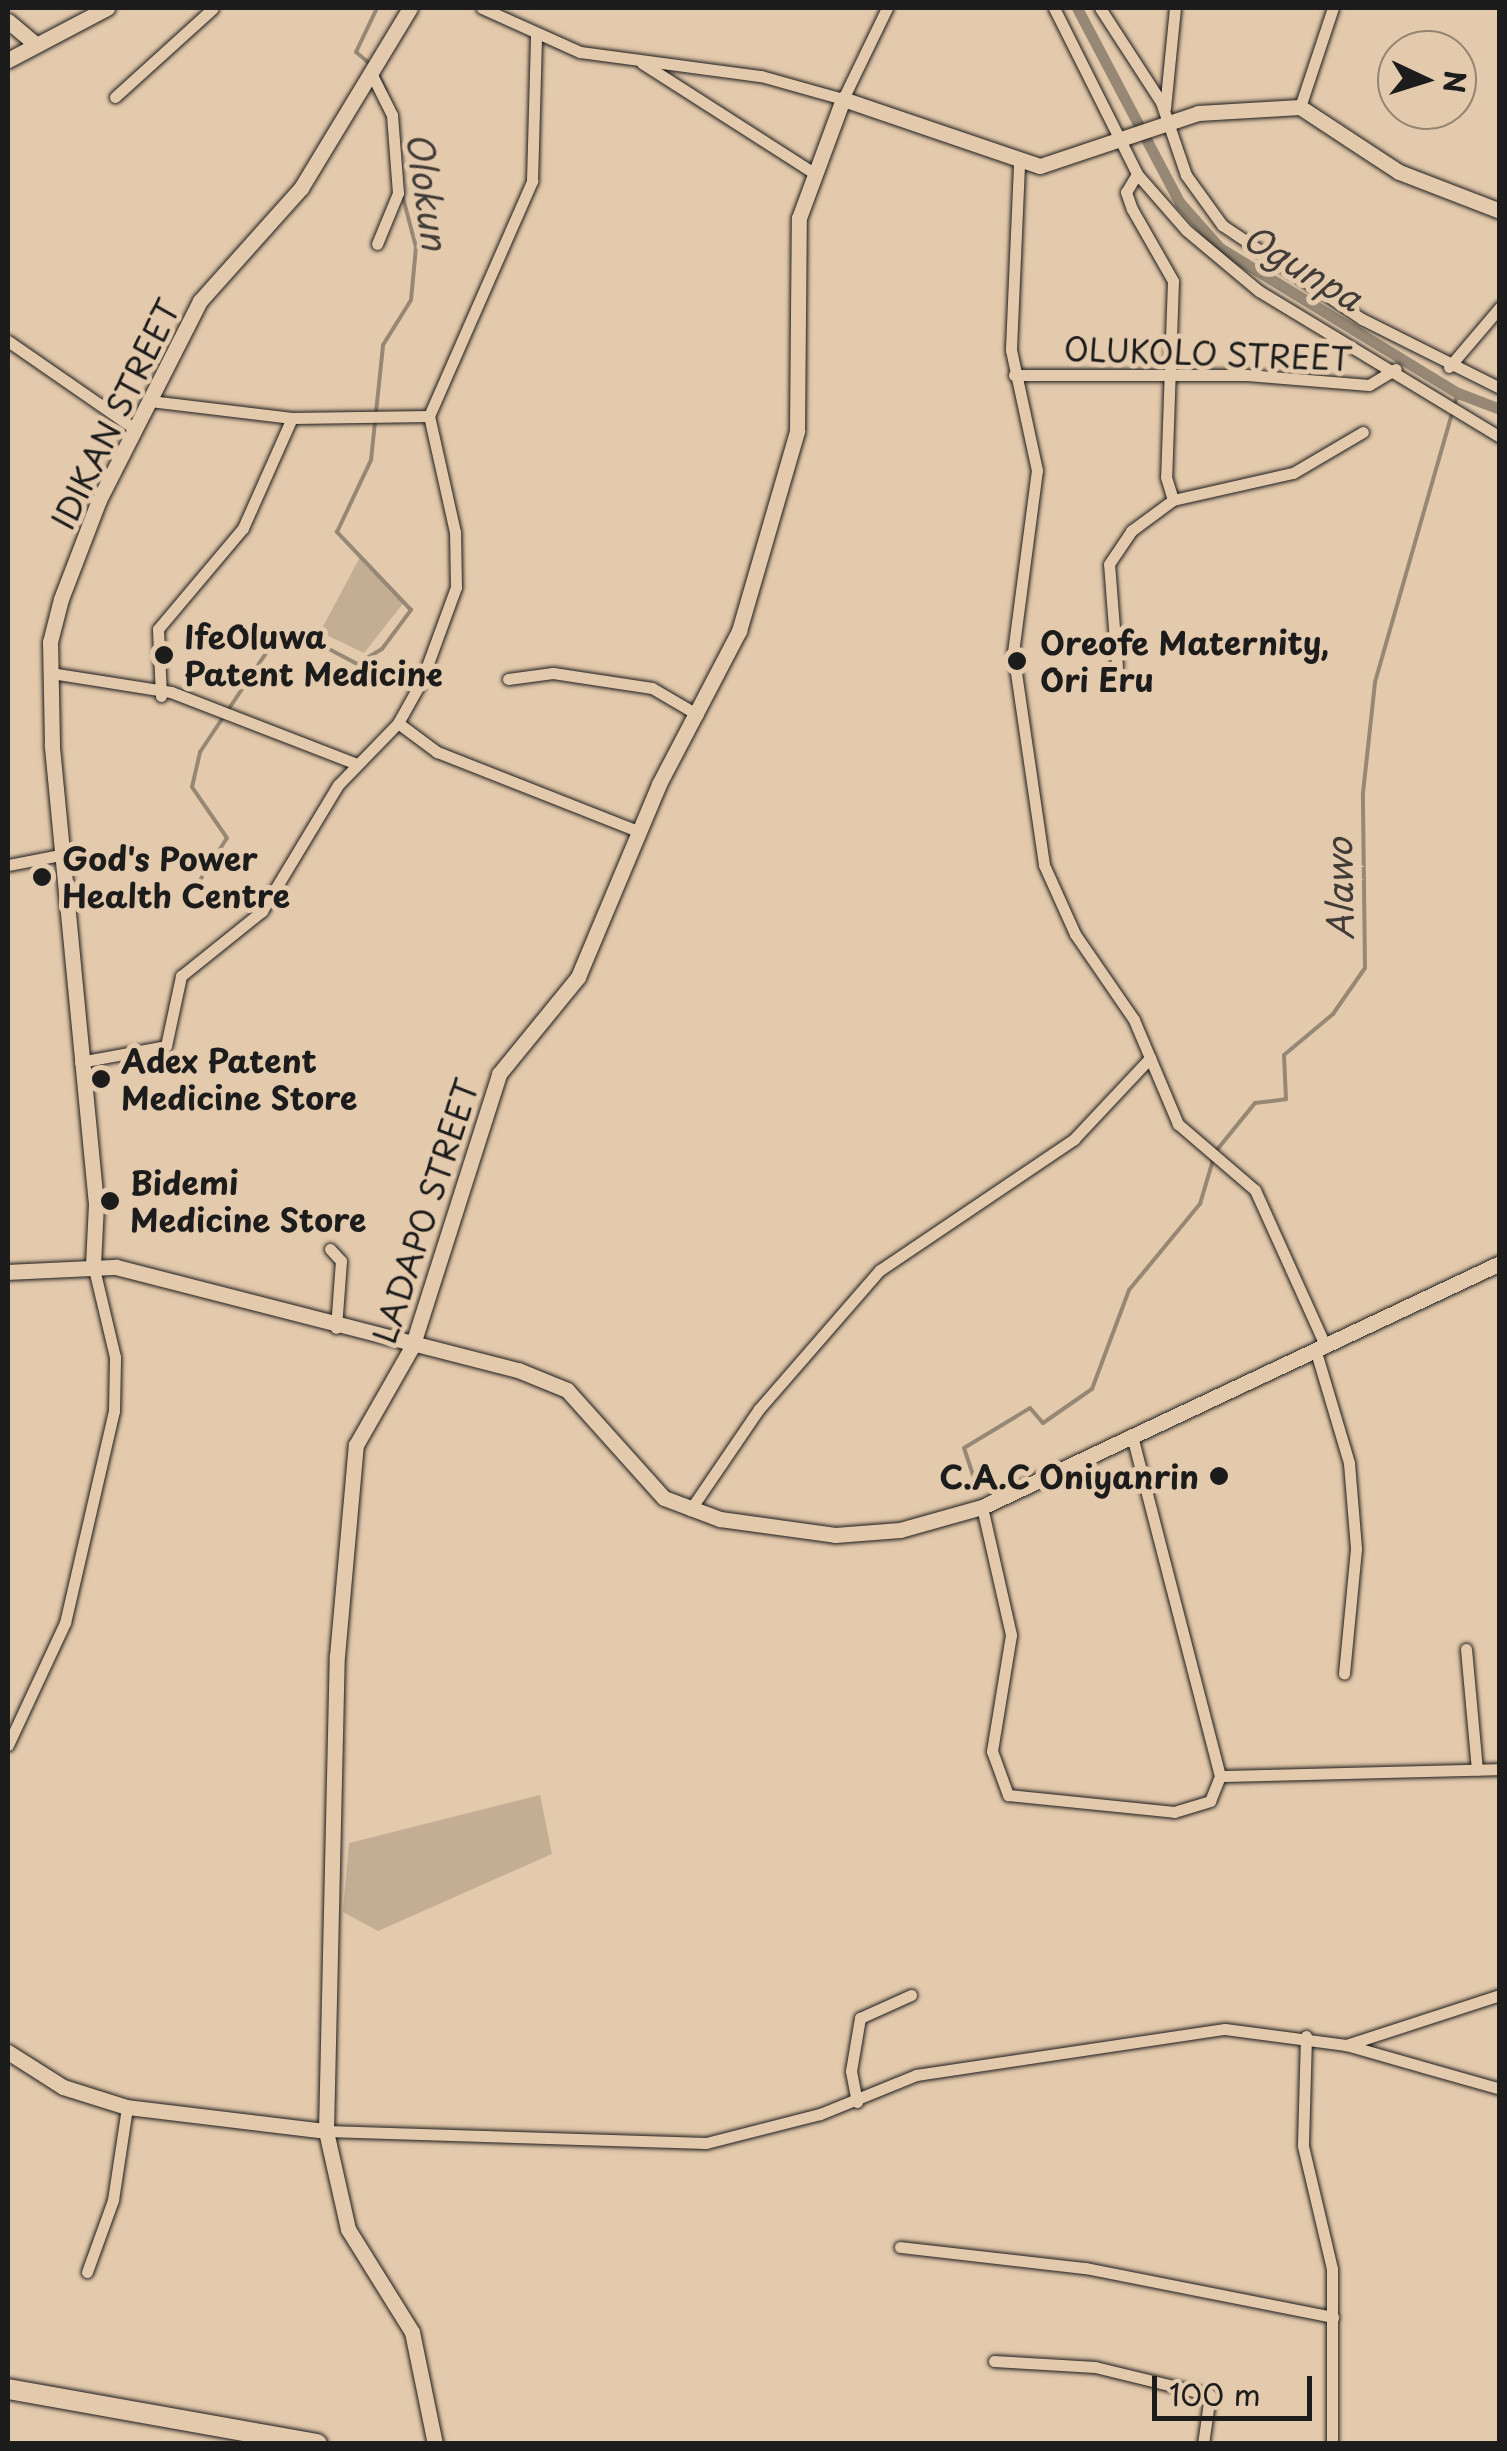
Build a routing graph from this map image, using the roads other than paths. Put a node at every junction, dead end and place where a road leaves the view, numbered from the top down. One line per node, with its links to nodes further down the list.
1 (107, 8): 12 (main road)
2 (213, 8): 16 (street)
3 (410, 8): 15 (main road, IDIKAN STREET)
4 (482, 8): 11 (street)
5 (886, 8): 17 (street)
6 (1054, 8): 20 (street)
7 (1100, 8): 19 (street)
8 (1175, 8): 19 (street)
9 (1333, 8): 18 (street)
10 (8, 21): 12 (main road)
11 (536, 36): 14 (street); 34 (street)
12 (34, 42): 13 (main road)
13 (8, 60)
14 (640, 62): 17 (street); 22 (street)
15 (374, 71): 25 (street); 33 (main road, IDIKAN STREET)
16 (115, 97)
17 (843, 99): 21 (main road); 22 (main road, LADAPO STREET)
18 (1300, 107): 19 (main road); 24 (main road)
19 (1164, 120): 20 (main road); 28 (street)
20 (1126, 140): 21 (main road); 23 (street)
21 (1018, 165): 31 (street)
22 (811, 171): 44 (main road, LADAPO STREET)
23 (1137, 174): 29 (street); 30 (street)
24 (1500, 211)
25 (377, 244)
26 (1500, 307): 28 (street)
27 (8, 340): 36 (street)
28 (1448, 367): 32 (street)
29 (1396, 369): 30 (street, OLUKOLO STREET); 38 (street)
30 (1170, 374): 31 (street, OLUKOLO STREET); 39 (street)
31 (1014, 375): 50 (street)
32 (1500, 388)
33 (150, 401): 35 (street); 36 (main road, IDIKAN STREET)
34 (429, 416): 35 (street); 45 (street)
35 (292, 418): 43 (street)
36 (135, 428): 41 (main road, IDIKAN STREET)
37 (1363, 432): 39 (street)
38 (1500, 437)
39 (1173, 500): 40 (street)
40 (1117, 667)
41 (52, 673): 43 (street); 48 (main road, IDIKAN STREET)
42 (508, 679): 44 (street)
43 (161, 696): 46 (street)
44 (698, 714): 47 (main road, LADAPO STREET)
45 (398, 723): 46 (street); 47 (street)
46 (357, 764): 51 (street)
47 (640, 832): 57 (main road, LADAPO STREET)
48 (65, 854): 49 (street); 51 (main road, IDIKAN STREET)
49 (8, 865)
50 (1150, 1058): 58 (street); 61 (street)
51 (80, 1062): 54 (main road, IDIKAN STREET)
52 (330, 1249): 56 (street)
53 (1500, 1263): 58 (main road)
54 (93, 1266): 55 (main road); 56 (main road); 64 (street)
55 (8, 1272)
56 (336, 1328): 57 (main road)
57 (412, 1346): 61 (main road); 76 (main road, LADAPO STREET)
58 (1321, 1350): 59 (main road); 63 (street)
59 (1132, 1436): 60 (main road); 67 (street)
60 (982, 1507): 61 (main road); 67 (street)
61 (690, 1510)
62 (1466, 1650): 65 (street)
63 (1344, 1673)
64 (8, 1745)
65 (1477, 1769): 66 (street); 67 (street)
66 (1500, 1769)
67 (1220, 1776)
68 (910, 1995): 74 (street)
69 (1500, 1995): 71 (street)
70 (1306, 2036): 71 (street); 74 (street); 79 (street)
71 (1346, 2045): 73 (street)
72 (8, 2052): 75 (main road)
73 (1500, 2089)
74 (857, 2102): 76 (street)
75 (128, 2107): 76 (main road); 78 (street)
76 (326, 2131): 86 (main road, LADAPO STREET)
77 (900, 2247): 79 (street)
78 (87, 2272)
79 (1332, 2317): 88 (street)
80 (994, 2360): 87 (street)
81 (8, 2389): 83 (highway)
82 (8, 2402): 83 (highway)
83 (228, 2428): 84 (highway); 85 (highway)
84 (274, 2444)
85 (317, 2444)
86 (435, 2444)
87 (1202, 2444)
88 (1332, 2444)

